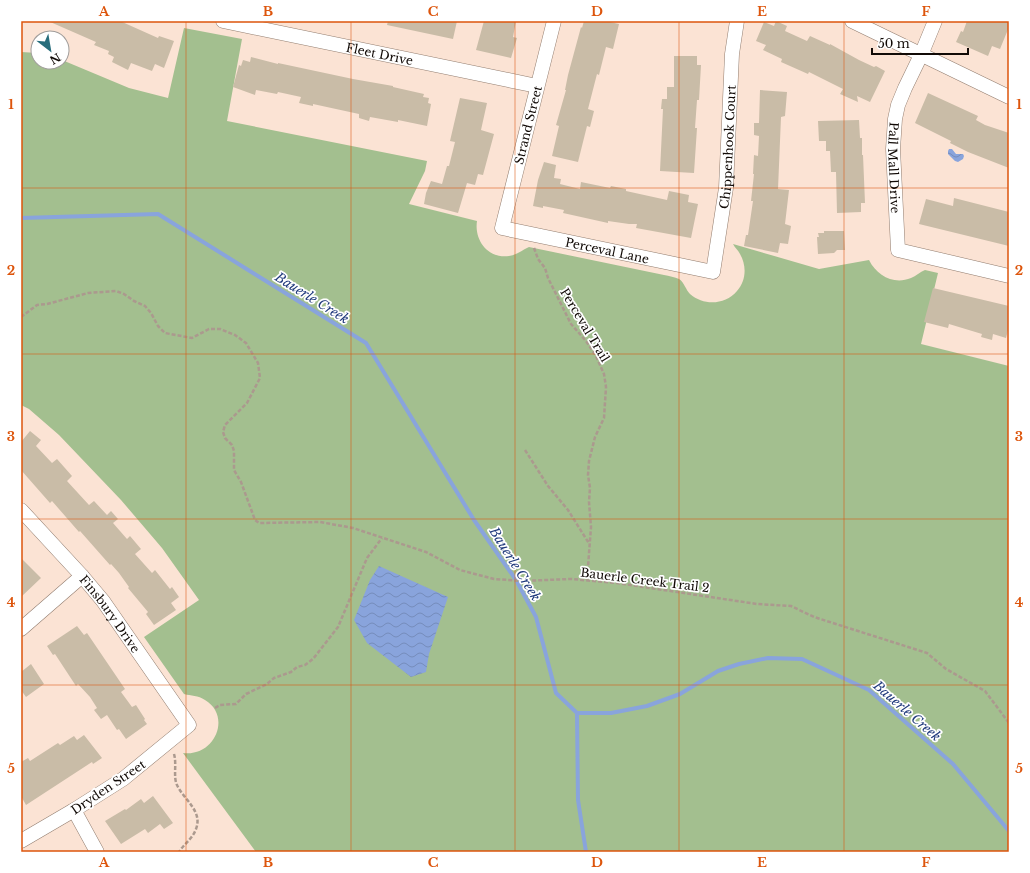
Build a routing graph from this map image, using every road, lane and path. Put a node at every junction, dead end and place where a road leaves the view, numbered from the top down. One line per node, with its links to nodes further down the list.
1 (223, 21): 7 (street, Fleet Drive)
2 (554, 21): 7 (street, Strand Street)
3 (737, 21): 11 (street, Chippenhook Court)
4 (852, 21): 6 (street)
5 (935, 21): 6 (street, Pall Mall Drive)
6 (921, 55): 8 (street); 12 (street, Pall Mall Drive)
7 (537, 86): 9 (street, Strand Street)
8 (1009, 97)
9 (502, 228): 11 (street, Perceval Lane)
10 (534, 248): 17 (path, Perceval Trail)
11 (713, 272)
12 (1009, 276)
13 (21, 317): 16 (path, Bauerle Creek Trail 2)
14 (525, 450): 17 (path)
15 (21, 510): 18 (street, Finsbury Drive)
16 (382, 538): 19 (path, Bauerle Creek Trail 2); 21 (path)
17 (590, 546): 19 (path, Perceval Trail)
18 (82, 576): 20 (street); 23 (street, Finsbury Drive)
19 (587, 580): 22 (path, Bauerle Creek Trail 2)
20 (21, 629)
21 (215, 708)
22 (1009, 723)
23 (189, 725): 25 (street, Dryden Street)
24 (174, 754): 28 (path)
25 (74, 810): 26 (street, Dryden Street); 27 (street)
26 (21, 841)
27 (97, 852)
28 (179, 852)

